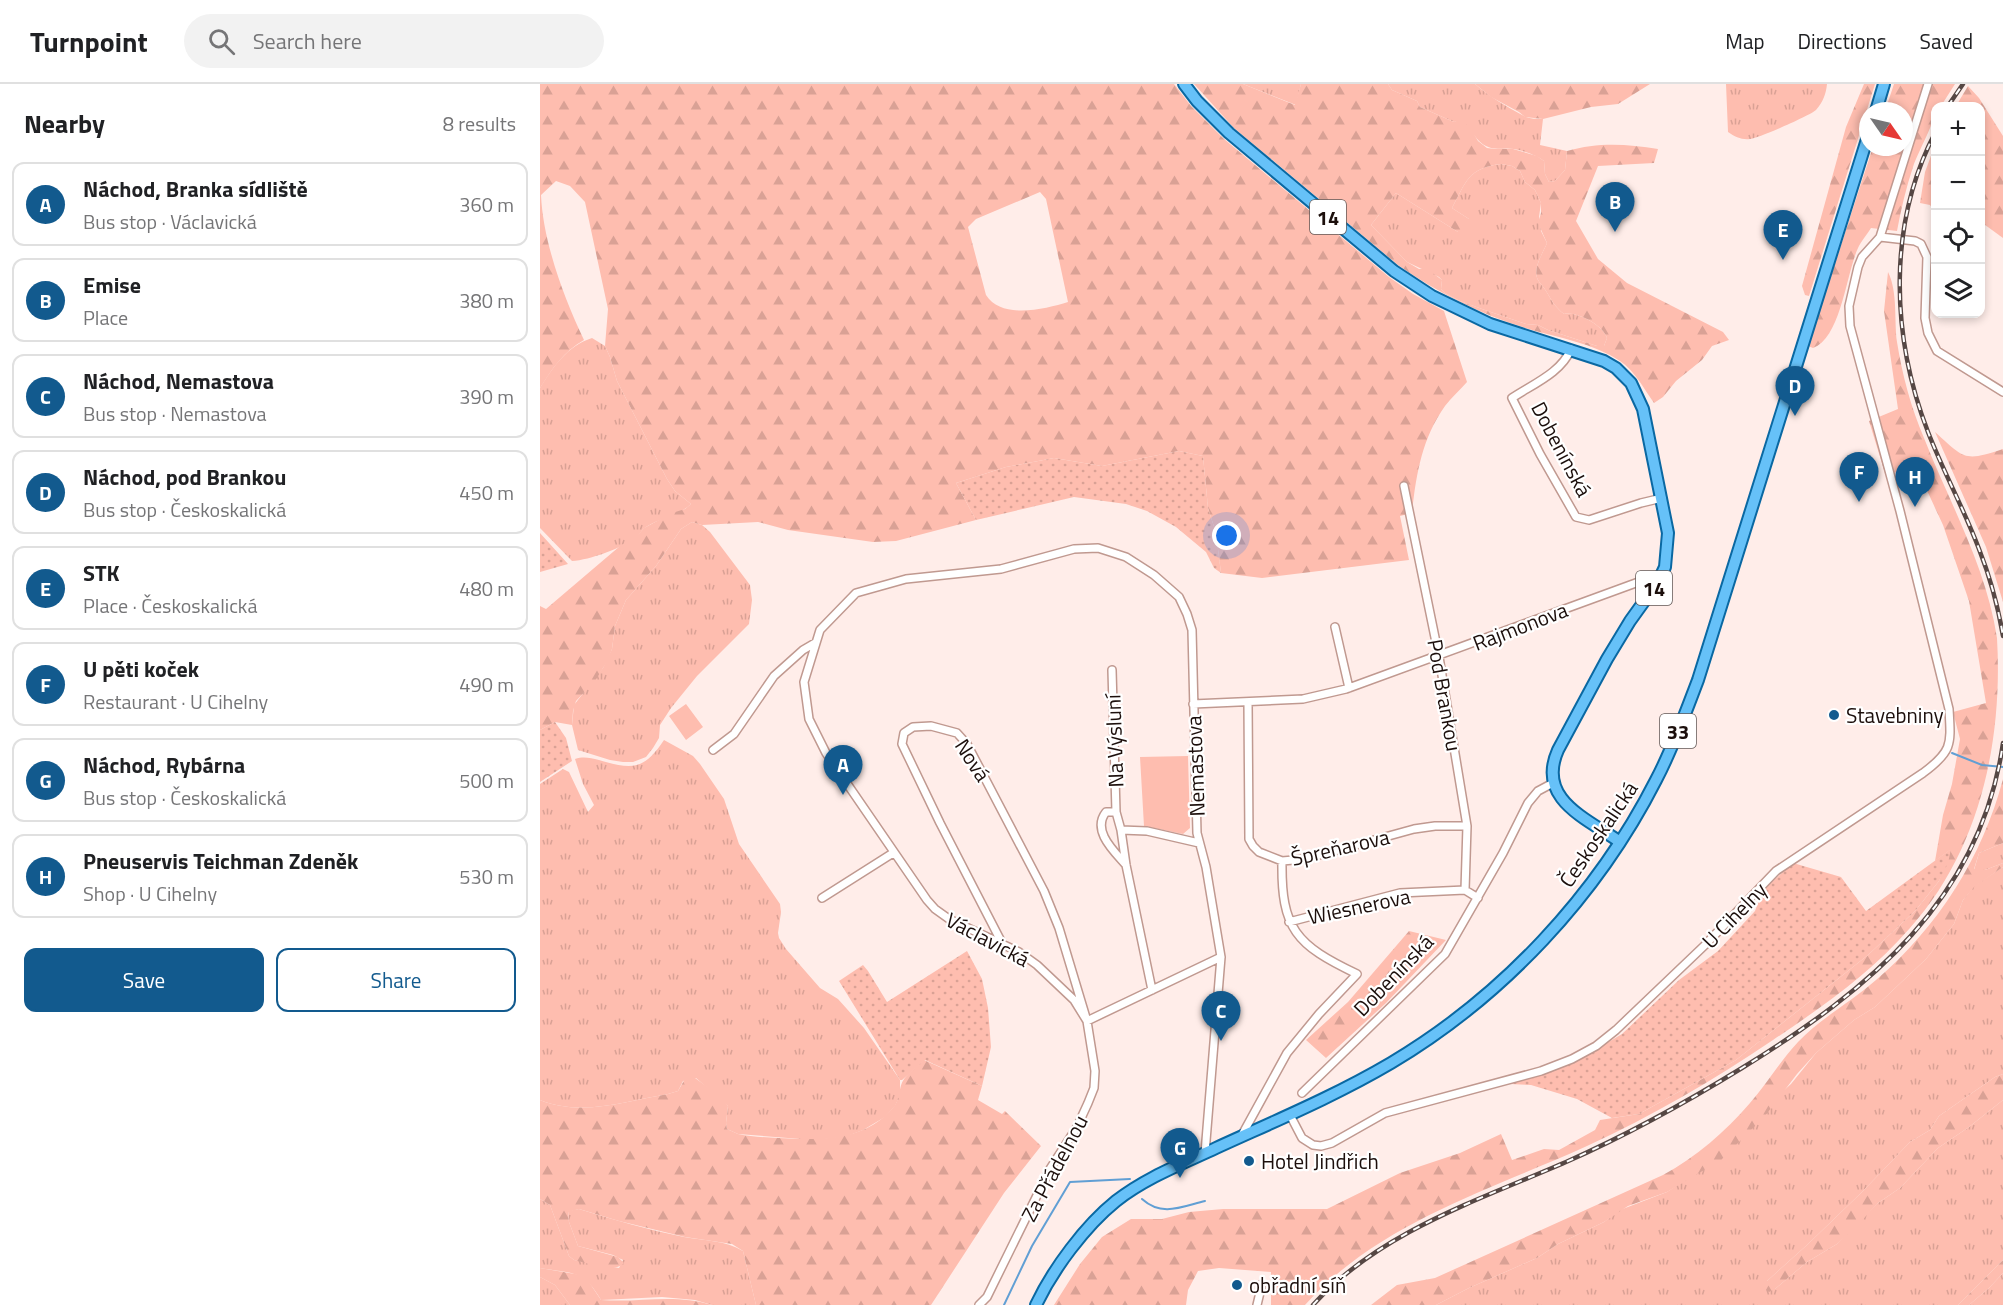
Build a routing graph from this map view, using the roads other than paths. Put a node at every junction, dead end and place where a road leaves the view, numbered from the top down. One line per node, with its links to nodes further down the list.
1 (1184, 84): 7 (main road, 14)
2 (1884, 84): 4 (main road)
3 (1928, 84): 6 (street)
4 (1879, 102)
5 (1862, 156): 25 (main road, Českoskalická / 33)
6 (1880, 237): 8 (street); 39 (street, U Cihelny)
7 (1571, 349): 10 (main road, 14); 10 (street, Dobenínská)
8 (2003, 392)
9 (1404, 486): 15 (street, Pod Brankou)
10 (1662, 498): 12 (main road, 14)
11 (979, 572): 14 (street, Václavická); 19 (street, Nemastova)
12 (1658, 582): 15 (street, Rajmonova); 21 (main road, 14)
13 (1335, 627): 17 (street)
14 (815, 643): 20 (street, Václavická); 27 (street, Václavická)
15 (1439, 657): 17 (street, Rajmonova); 23 (street, Pod Brankou)
16 (1112, 670): 22 (street, Na Výsluní)
17 (1349, 688): 18 (street, Rajmonova)
18 (1248, 702): 19 (street, Rajmonova); 28 (street, Špreňarova)
19 (1193, 704): 26 (street, Nemastova)
20 (713, 750)
21 (1553, 783): 25 (main road); 32 (street, Dobenínská)
22 (1116, 812): 24 (street, Na Výsluní); 29 (street, Na Výsluní)
23 (1467, 826): 28 (street, Špreňarova); 30 (street, Pod Brankou)
24 (1121, 830): 26 (street); 29 (street, Na Výsluní)
25 (1620, 842): 39 (main road, Českoskalická)
26 (1199, 843): 35 (street, Nemastova)
27 (893, 853): 31 (street); 34 (street, Václavická)
28 (1282, 861): 33 (street)
29 (1126, 865): 36 (street, Na Výsluní)
30 (1465, 890): 32 (street); 33 (street, Wiesnerova)
31 (822, 898)
32 (1478, 898): 38 (street, Dobenínská)
33 (1289, 922): 40 (street, Wiesnerova)
34 (1003, 945): 37 (street, Václavická); 37 (street, Nová)
35 (1221, 957): 36 (street); 41 (street, Nemastova)
36 (1152, 990): 37 (street)
37 (1087, 1021): 43 (street, Za Přádelnou)
38 (1302, 1093)
39 (1290, 1115): 40 (main road, Českoskalická)
40 (1242, 1136): 41 (main road, Českoskalická)
41 (1205, 1153): 44 (main road, Českoskalická)
42 (1262, 1284): 45 (street)
43 (979, 1305)
44 (1036, 1305)
45 (1257, 1305)

